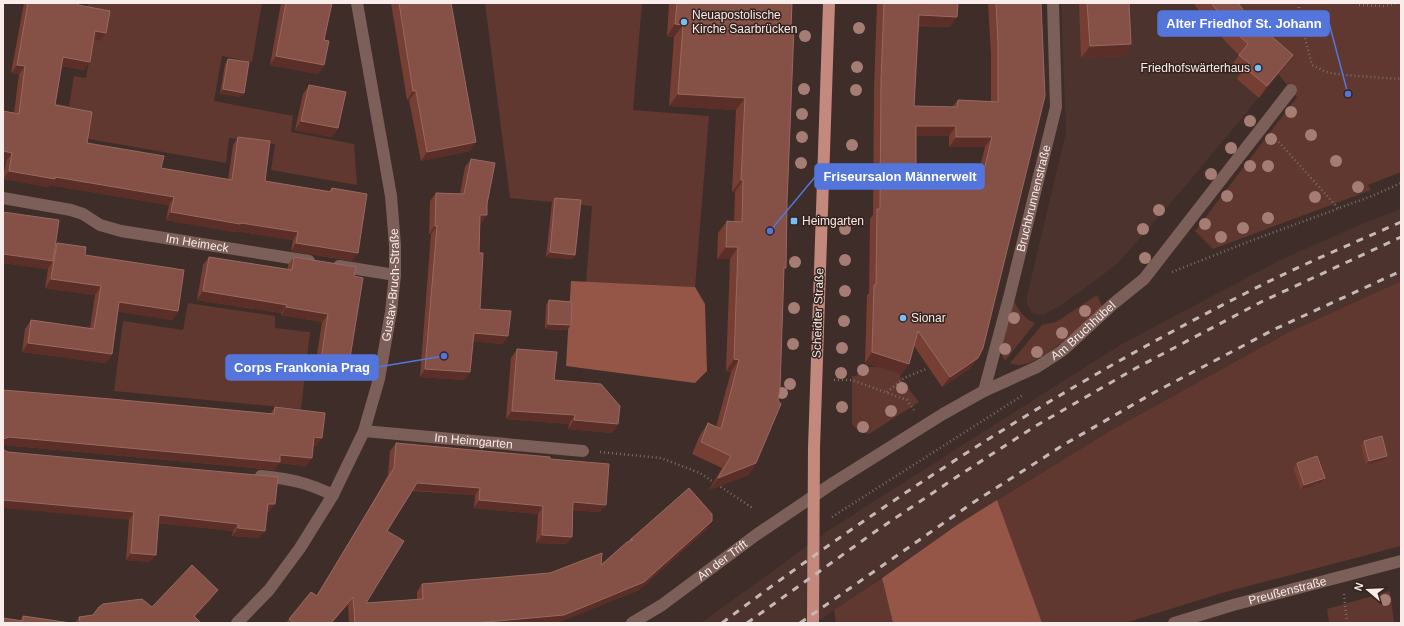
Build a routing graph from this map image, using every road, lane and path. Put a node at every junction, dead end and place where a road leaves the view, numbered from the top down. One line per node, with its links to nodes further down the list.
1 (357, 3): 13 (street, Gustav-Bruch-Straße)
2 (829, 3): 25 (main road, Scheidter Straße)
3 (1053, 3): 17 (street, Bruchbrunnenstraße)
4 (1299, 3): 7 (path)
5 (1399, 3): 6 (path)
6 (1359, 5)
7 (1401, 79)
8 (1291, 90): 9 (street, Am Bruchhübel)
9 (1264, 125): 12 (path); 14 (street, Am Bruchhübel)
10 (1401, 183): 12 (path)
11 (3, 198): 13 (street, Im Heimeck)
12 (1338, 208): 14 (path)
13 (395, 275): 21 (street, Gustav-Bruch-Straße)
14 (1144, 279): 17 (street, Am Bruchhübel)
15 (926, 369): 18 (path)
16 (852, 380): 18 (path)
17 (984, 391): 25 (street, Am Bruchhübel)
18 (886, 393): 20 (path)
19 (1027, 393): 27 (path)
20 (911, 407)
21 (364, 431): 22 (street, Im Heimgarten); 24 (street, Gustav-Bruch-Straße)
22 (583, 450): 26 (path)
23 (248, 475): 24 (street)
24 (333, 495): 30 (street, Gustav-Bruch-Straße)
25 (813, 497): 27 (main road, Scheidter Straße); 31 (street, An der Trift)
26 (754, 508)
27 (813, 529): 32 (main road, Scheidter Straße)
28 (1401, 561): 29 (street, Preußenstraße)
29 (1343, 576): 33 (street, Preußenstraße); 34 (path)
30 (237, 623)
31 (632, 623)
32 (813, 623)
33 (1174, 623)
34 (1346, 623)

